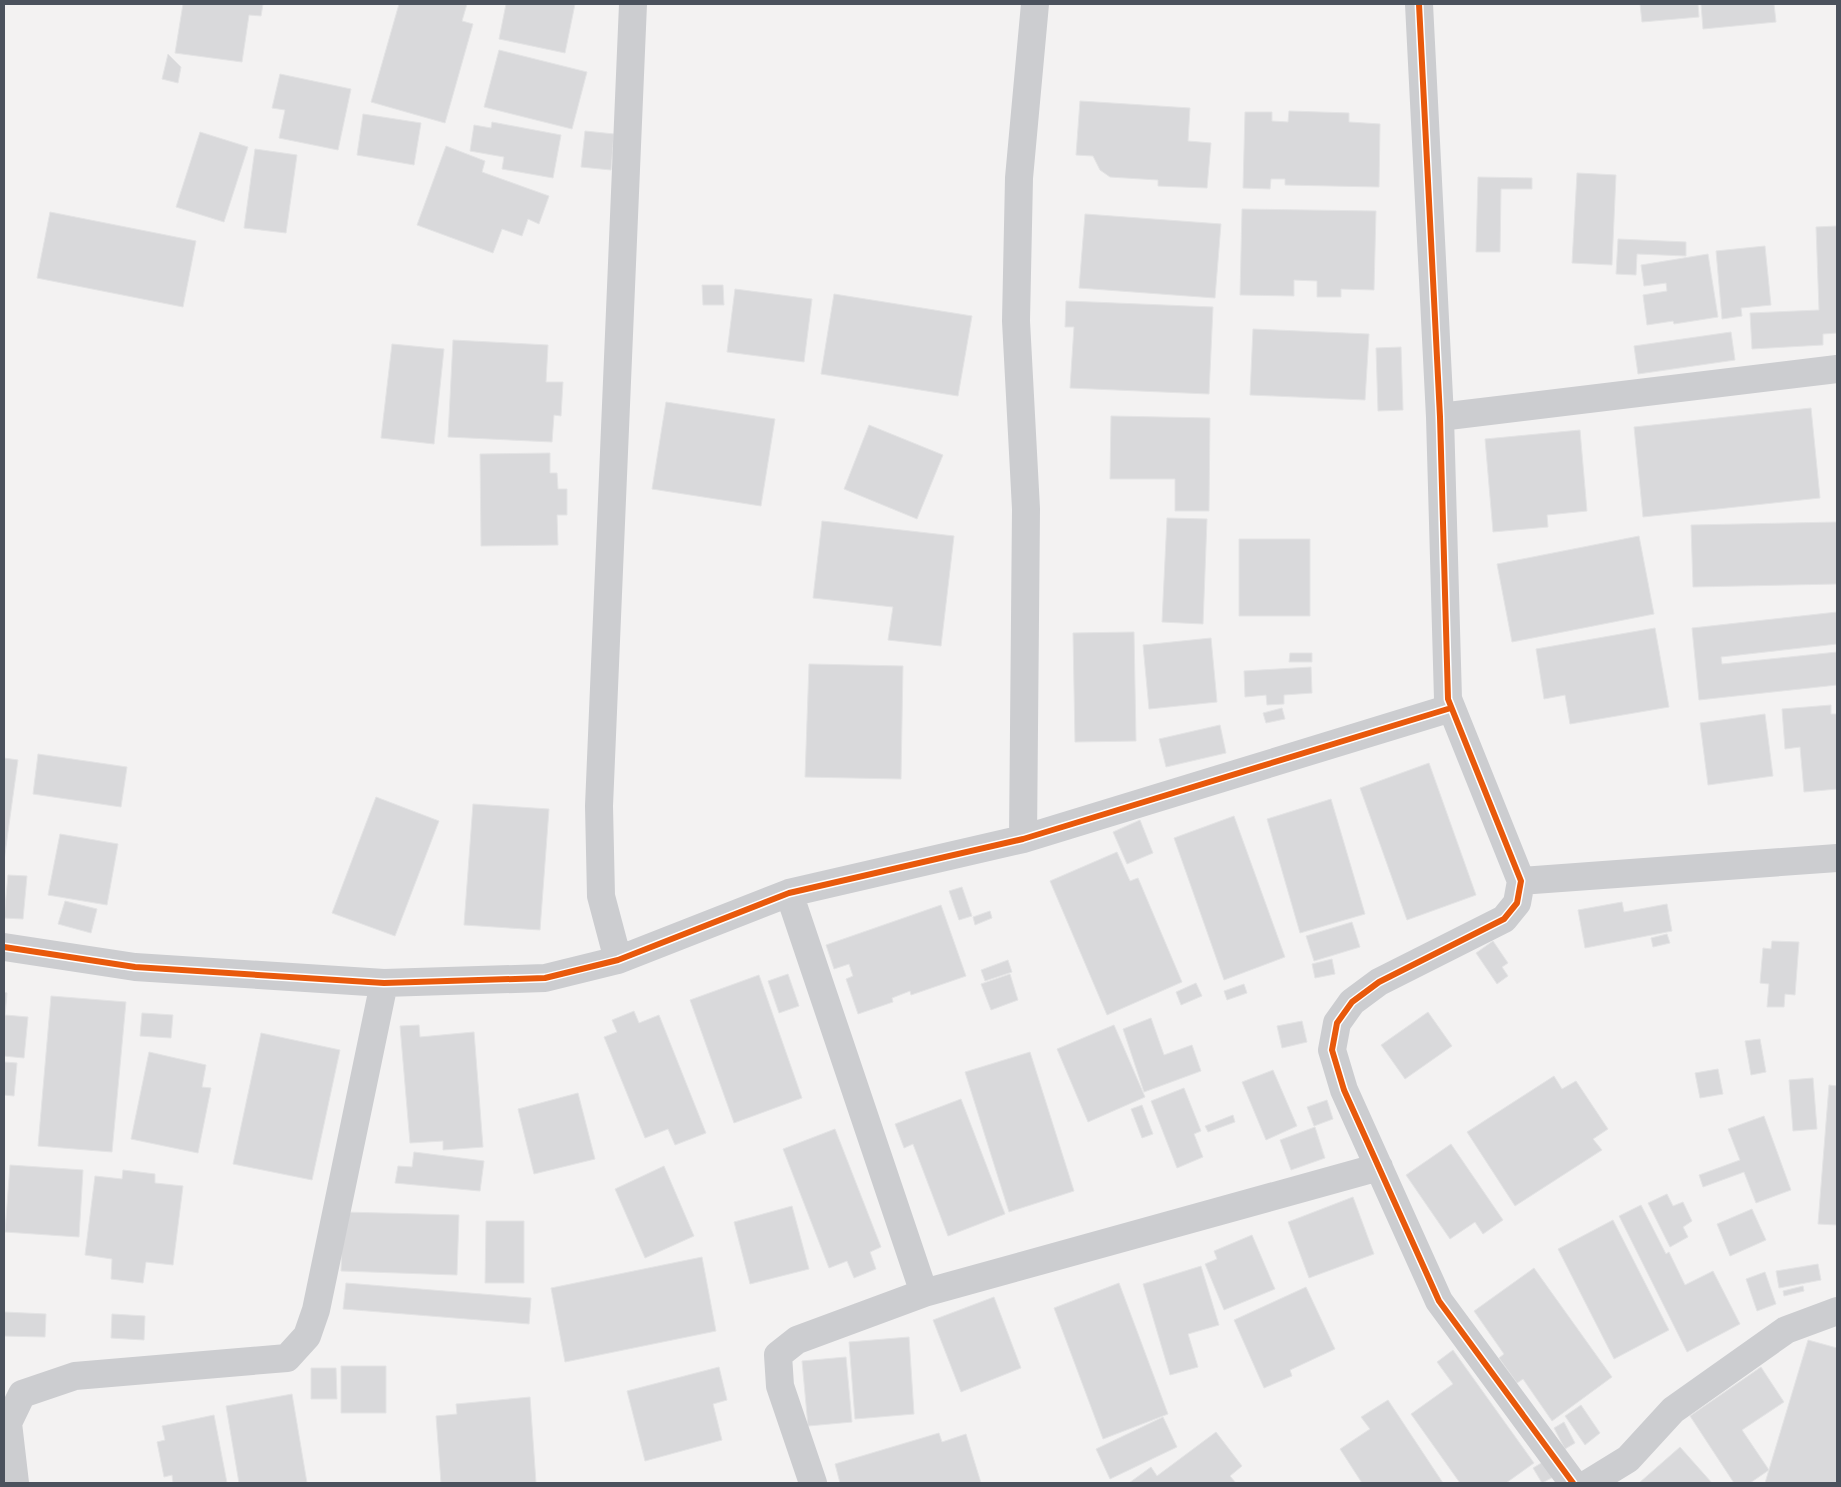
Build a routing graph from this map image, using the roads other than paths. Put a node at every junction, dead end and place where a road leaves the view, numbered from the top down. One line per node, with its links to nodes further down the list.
1 (633, 4): 12 (street)
2 (1035, 4): 7 (street)
3 (1419, 4): 5 (street)
4 (1837, 369): 5 (street)
5 (1440, 418): 6 (street)
6 (1451, 708): 7 (street); 9 (street)
7 (1023, 839): 10 (street)
8 (1837, 858): 9 (street)
9 (1521, 881): 14 (street)
10 (789, 893): 12 (street); 15 (street)
11 (4, 947): 13 (street)
12 (618, 960): 13 (street)
13 (384, 983): 17 (street)
14 (1379, 1167): 15 (street); 19 (street)
15 (924, 1293): 18 (street)
16 (1837, 1312): 20 (street)
17 (15, 1483)
18 (813, 1483)
19 (1573, 1483)
20 (1589, 1483)

